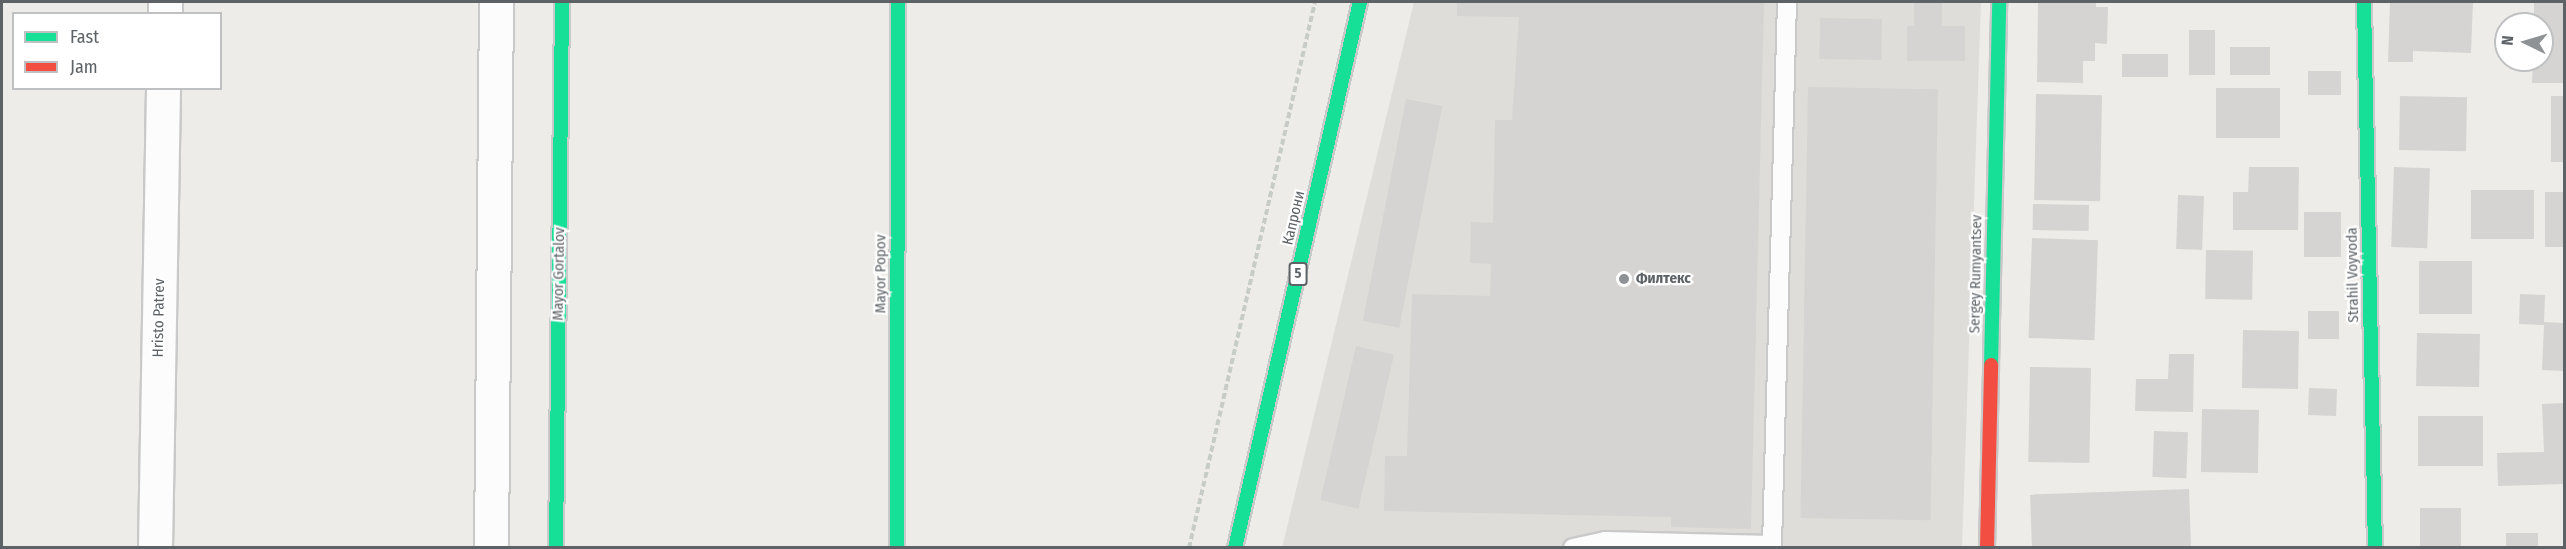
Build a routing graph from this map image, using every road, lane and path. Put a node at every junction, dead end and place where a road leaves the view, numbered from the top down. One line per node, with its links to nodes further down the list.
1 (496, 2): 11 (street)
2 (562, 2): 12 (street, Mayor Gortalov)
3 (898, 2): 13 (street, Mayor Popov)
4 (1315, 2): 14 (path)
5 (1360, 2): 15 (street, Капрони / 5)
6 (1787, 2): 16 (lane)
7 (1999, 2): 17 (street, Sergey Rumyantsev)
8 (2364, 2): 18 (street, Strahil Voyvoda)
9 (163, 90): 10 (street, Hristo Patrev)
10 (155, 548)
11 (490, 548)
12 (556, 548)
13 (897, 548)
14 (1189, 548)
15 (1235, 548)
16 (1573, 548)
17 (1987, 548)
18 (2375, 548)

